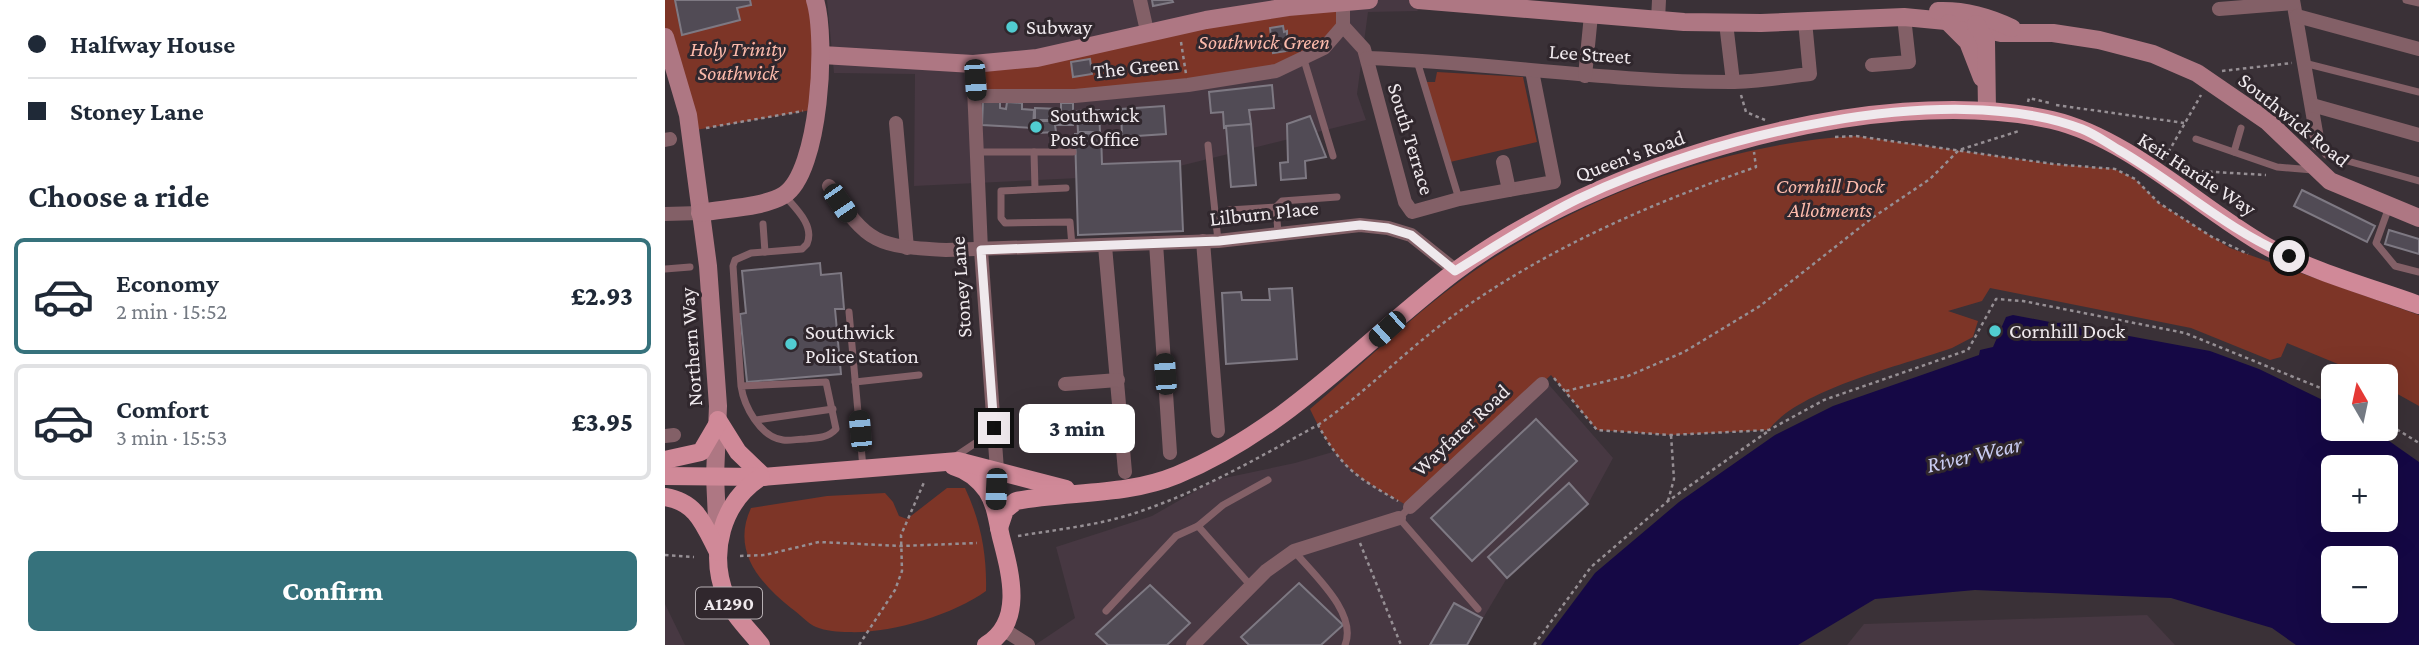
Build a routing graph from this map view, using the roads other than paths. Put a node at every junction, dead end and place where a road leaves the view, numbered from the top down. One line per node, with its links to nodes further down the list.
1 (815, 0): 26 (street)
2 (1140, 0): 22 (street)
3 (1369, 0): 7 (street)
4 (1418, 0): 8 (street)
5 (1659, 0): 16 (street)
6 (2406, 0): 10 (lane)
7 (1342, 1): 9 (street, The Green); 20 (street)
8 (1469, 2): 14 (street)
9 (1290, 3): 22 (street, The Green)
10 (2419, 3)
11 (2227, 6): 12 (street)
12 (2294, 6): 25 (street); 30 (street)
13 (1963, 12): 15 (street, Southwick Road); 21 (street); 23 (street, Southwick Road)
14 (1591, 15): 16 (street); 34 (street)
15 (1903, 17): 17 (street, Southwick Road); 18 (street); 32 (street)
16 (1658, 20): 19 (street)
17 (1946, 21): 21 (street, Southwick Road); 36 (street)
18 (1805, 22): 19 (street); 35 (street, Lee Street)
19 (1726, 23): 35 (street)
20 (1343, 26): 27 (street, South Terrace); 29 (street, The Green)
21 (1980, 30): 23 (street, Southwick Road); 36 (street)
22 (1147, 31): 31 (street, The Green)
23 (2020, 33): 53 (street, Southwick Road)
24 (665, 37): 65 (street, Northern Way)
25 (2419, 49)
26 (822, 55): 31 (street, The Green); 59 (street)
27 (1367, 58): 28 (street, Lee Street); 61 (street, South Terrace)
28 (1416, 60): 33 (street, Lee Street); 61 (lane)
29 (1304, 61): 38 (street, The Green); 51 (lane)
30 (2302, 62): 37 (lane); 39 (street)
31 (973, 64): 38 (street, Stoney Lane)
32 (1872, 65)
33 (1532, 71): 34 (street, Lee Street); 58 (street, South Terrace)
34 (1585, 76): 35 (street, Lee Street)
35 (1735, 82)
36 (1985, 85): 40 (street)
37 (2419, 92)
38 (976, 96): 47 (street, Stoney Lane)
39 (2312, 105): 43 (street); 45 (street)
40 (1987, 111): 80 (main road, Queen's Road); 82 (main road, Keir Hardie Way)
41 (897, 123): 75 (street)
42 (2241, 128): 50 (lane)
43 (2419, 135)
44 (2196, 139): 50 (lane)
45 (2318, 144): 54 (lane)
46 (1207, 145): 71 (lane)
47 (978, 152): 48 (lane); 76 (street, Stoney Lane)
48 (1034, 152): 49 (lane); 57 (lane)
49 (1073, 152)
50 (2234, 152): 53 (lane)
51 (1333, 156)
52 (1503, 162): 58 (street)
53 (2315, 170): 63 (street, Southwick Road)
54 (2419, 181)
55 (829, 186): 75 (street, Lilburn Place)
56 (1066, 188): 57 (lane)
57 (1035, 189): 74 (lane)
58 (1509, 190): 61 (street, South Terrace)
59 (784, 195): 65 (street); 77 (lane)
60 (1337, 197): 62 (lane)
61 (1459, 199)
62 (1276, 206): 64 (lane); 69 (lane)
63 (2390, 206): 67 (street, Southwick Road); 81 (lane)
64 (1229, 210)
65 (700, 213): 66 (street); 93 (street, Northern Way)
66 (665, 214)
67 (2419, 218)
68 (763, 223): 77 (lane)
69 (1278, 233): 71 (street, Lilburn Place); 80 (street, Lilburn Place)
70 (1203, 241): 71 (street, Lilburn Place); 72 (street, Lilburn Place); 94 (street)
71 (1219, 241)
72 (1156, 243): 73 (street, Lilburn Place); 95 (street)
73 (1105, 246): 74 (street, Lilburn Place); 85 (street)
74 (1072, 247): 76 (street, Lilburn Place)
75 (907, 248): 76 (street, Lilburn Place)
76 (981, 250): 90 (street, Stoney Lane)
77 (765, 252): 89 (lane)
78 (690, 267): 79 (lane)
79 (665, 269)
80 (1455, 271): 105 (main road, Queen's Road)
81 (2419, 272)
82 (2419, 305)
83 (849, 312): 86 (lane)
84 (919, 375): 86 (lane)
85 (1118, 380): 87 (street); 100 (street)
86 (855, 382): 98 (lane)
87 (1065, 384)
88 (1542, 384): 107 (street, Wayfarer Road)
89 (741, 386): 91 (lane); 92 (lane)
90 (992, 404): 97 (lane); 99 (street, Stoney Lane)
91 (833, 409): 92 (lane); 92 (lane)
92 (756, 420)
93 (718, 422): 96 (main road); 102 (street, Northern Way); 103 (main road)
94 (1218, 431)
95 (1170, 453)
96 (665, 460)
97 (938, 463): 98 (main road); 99 (main road); 108 (main road)
98 (863, 469): 103 (main road)
99 (997, 470): 105 (main road); 108 (street, Stoney Lane)
100 (1125, 472)
101 (665, 476): 102 (main road)
102 (715, 477): 103 (main road); 113 (street, Northern Way)
103 (763, 477): 113 (main road, A1290)
104 (1268, 480): 110 (lane)
105 (1080, 493): 111 (main road, Queen's Road)
106 (665, 498): 113 (main road, A1290)
107 (1410, 507): 109 (lane)
108 (996, 508): 111 (main road)
109 (1399, 518): 112 (street); 115 (lane)
110 (1198, 526): 114 (lane); 116 (lane)
111 (999, 528): 117 (main road)
112 (1294, 551): 114 (street); 122 (lane)
113 (718, 552): 118 (main road, Northern Way / A1290)
114 (1251, 586): 121 (street)
115 (1478, 610)
116 (1106, 611)
117 (1003, 629): 119 (main road); 120 (street)
118 (761, 645)
119 (986, 645)
120 (1028, 645)
121 (1193, 645)
122 (1345, 645)

